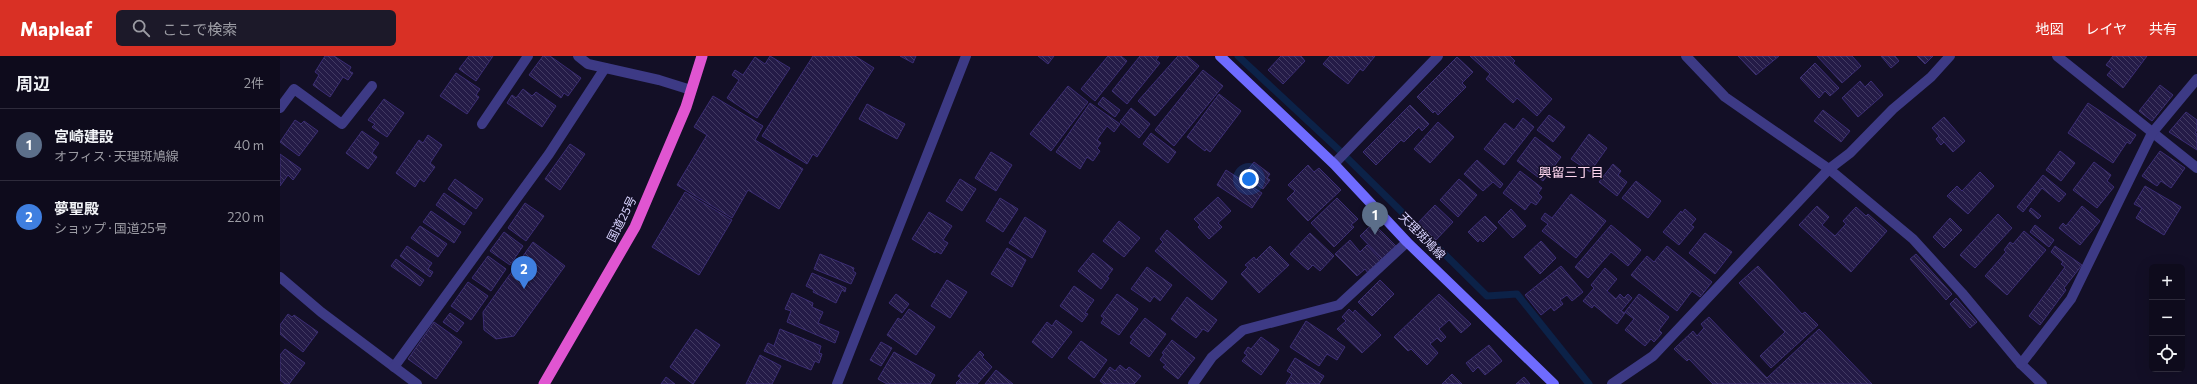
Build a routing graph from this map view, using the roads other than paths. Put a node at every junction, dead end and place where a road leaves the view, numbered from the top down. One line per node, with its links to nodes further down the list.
1 (528, 56): 15 (street)
2 (578, 56): 10 (street)
3 (702, 56): 13 (highway, 国道25号)
4 (966, 56): 26 (street)
5 (1220, 56): 17 (main road, 天理斑鳩線)
6 (1438, 56): 17 (street)
7 (1686, 56): 19 (street)
8 (1950, 56): 19 (street)
9 (2057, 56): 16 (street)
10 (605, 68): 13 (street); 23 (street)
11 (2197, 78): 16 (street)
12 (372, 86): 14 (street)
13 (691, 90): 25 (highway, 国道25号)
14 (280, 108)
15 (482, 124)
16 (2152, 133): 18 (street); 22 (street)
17 (1336, 162): 20 (main road, 天理斑鳩線)
18 (2197, 168)
19 (1829, 169): 22 (street); 29 (street)
20 (1408, 242): 27 (street); 28 (main road, 天理斑鳩線)
21 (280, 278): 23 (street)
22 (2021, 364): 30 (street)
23 (394, 367): 24 (street)
24 (417, 384)
25 (544, 384)
26 (838, 384)
27 (1193, 384)
28 (1554, 384)
29 (1612, 384)
30 (2040, 384)

